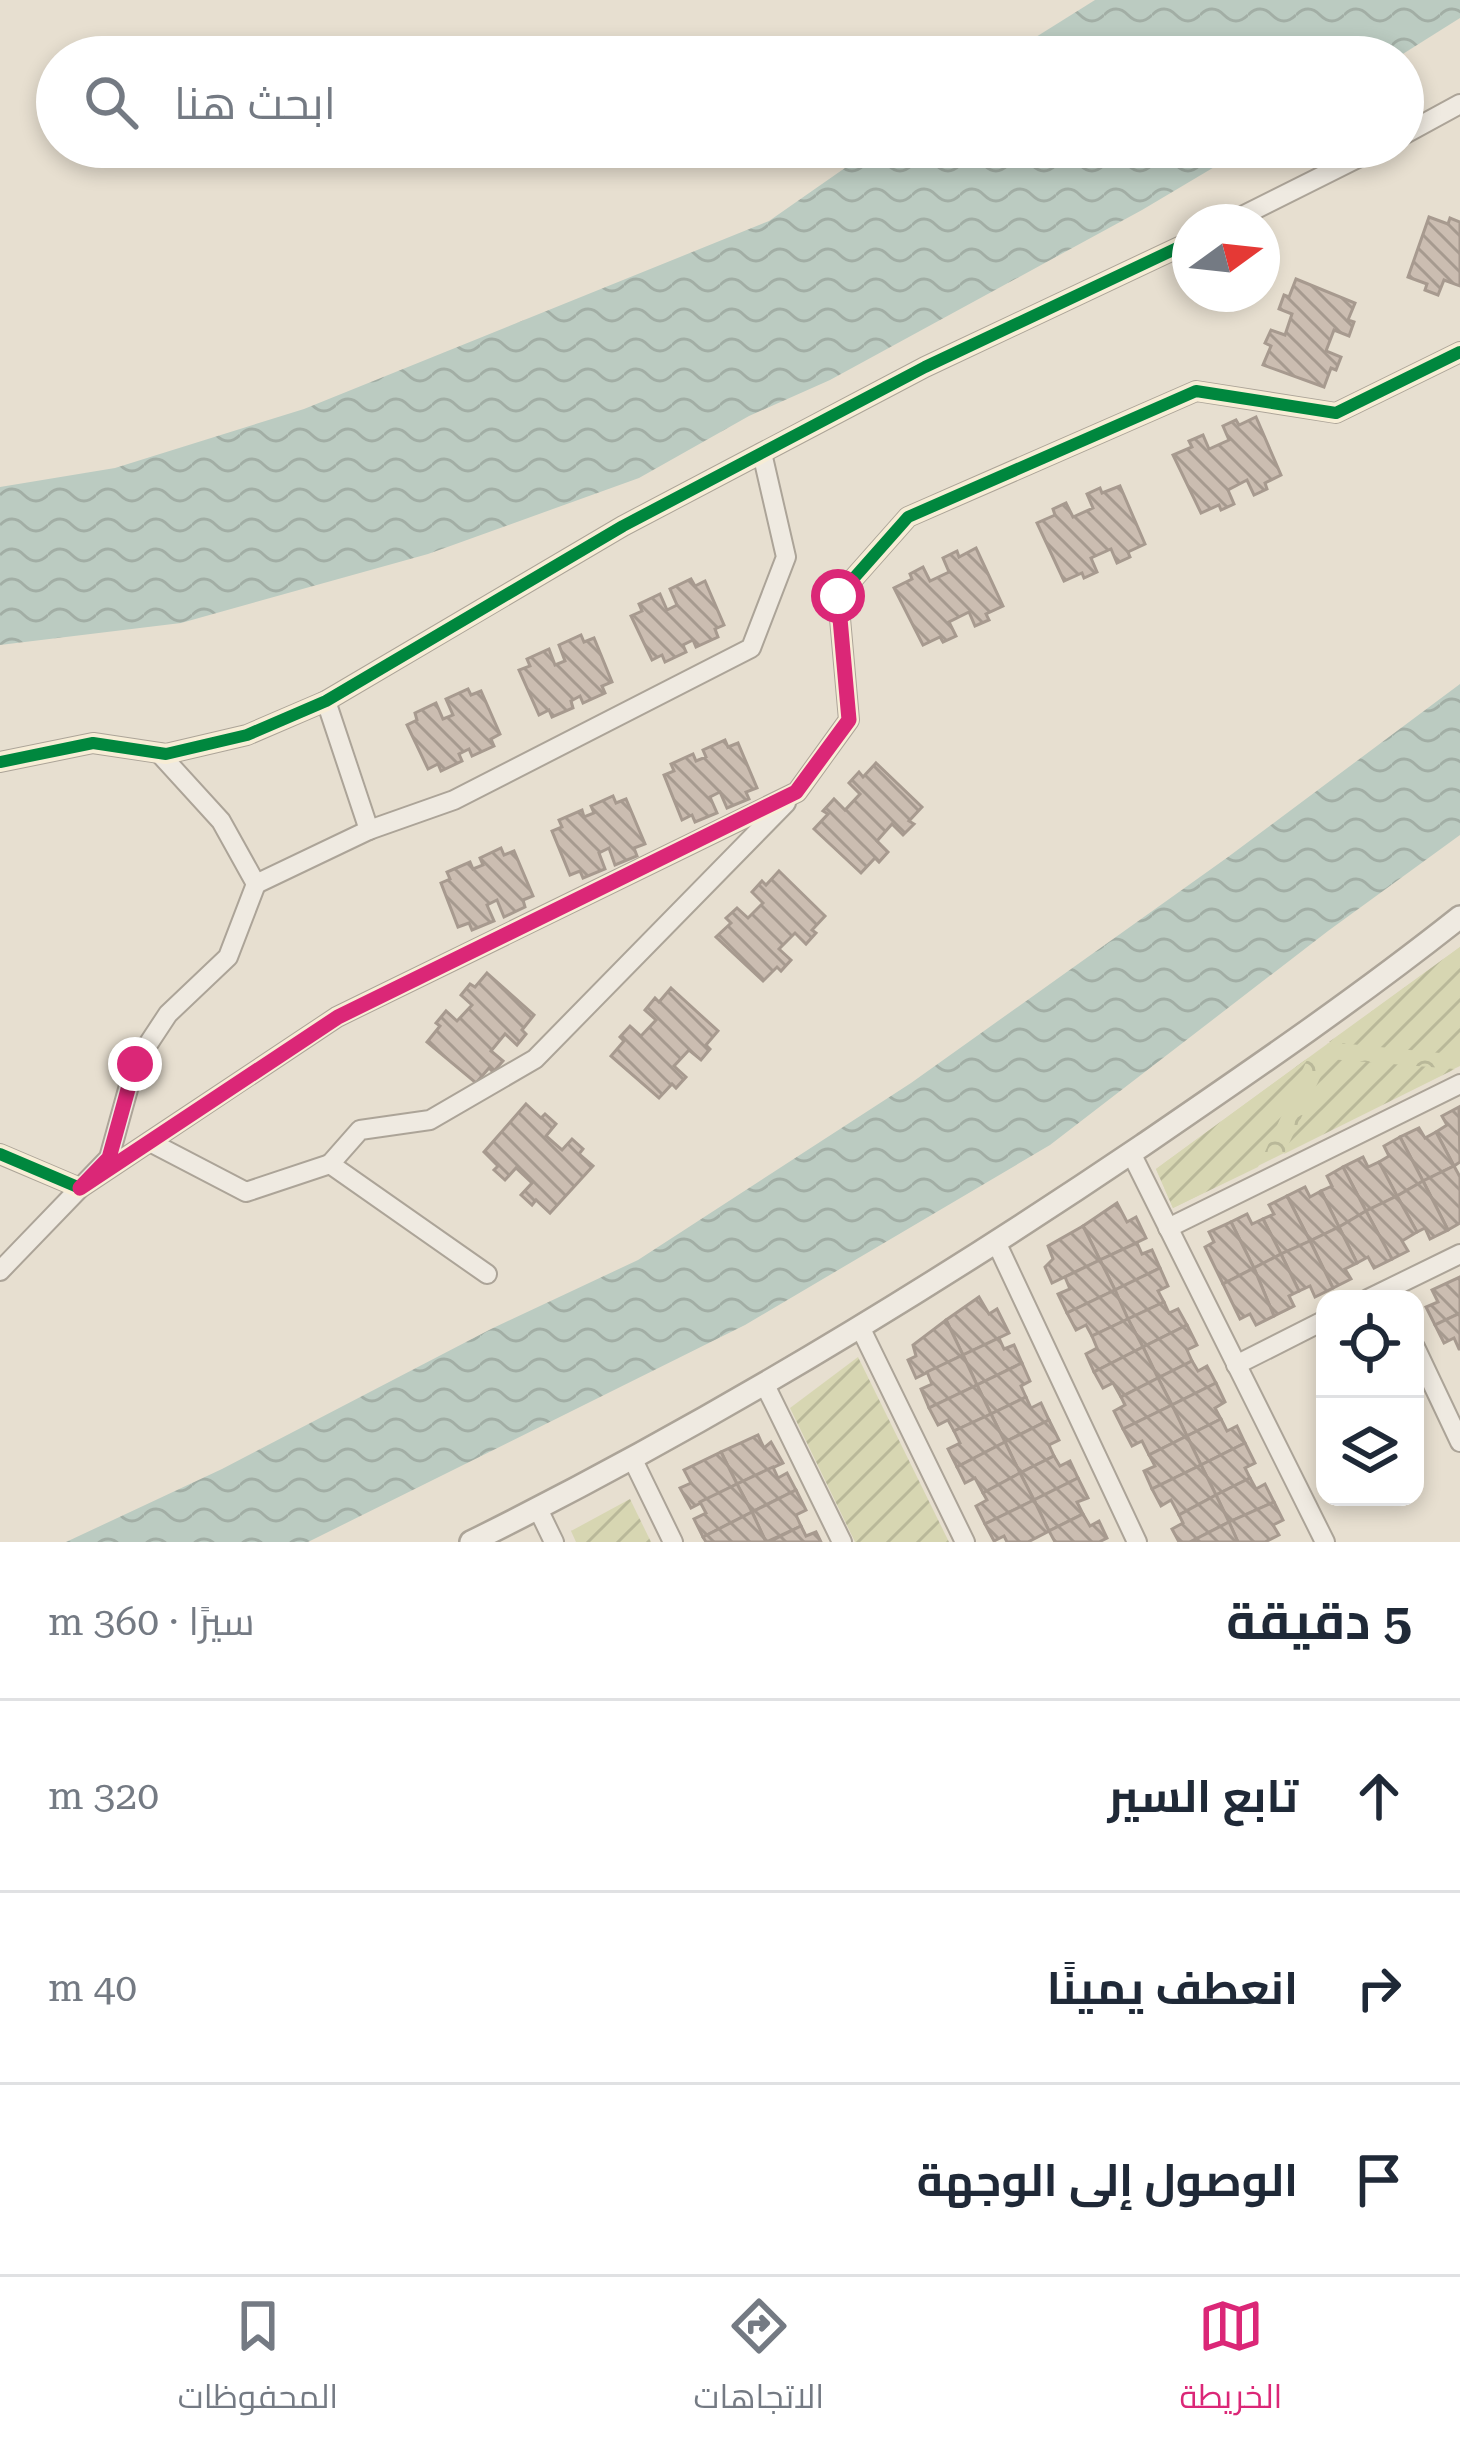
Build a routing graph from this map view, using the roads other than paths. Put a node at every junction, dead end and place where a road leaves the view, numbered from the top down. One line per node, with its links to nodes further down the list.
1 (1460, 104): 2 (street)
2 (1424, 124)
3 (1338, 168): 4 (street)
4 (1266, 204)
5 (1172, 250): 7 (street)
6 (1460, 352): 11 (street)
7 (762, 453): 8 (street); 12 (street)
8 (326, 701): 9 (street); 12 (street)
9 (159, 753): 10 (street); 13 (street)
10 (0, 762)
11 (796, 792): 16 (street); 19 (street)
12 (369, 830): 13 (street)
13 (256, 884): 20 (street)
14 (1460, 917): 17 (street)
15 (1460, 1084): 21 (street)
16 (150, 1142): 19 (street); 20 (street)
17 (1131, 1153): 21 (street); 22 (street)
18 (0, 1154): 20 (street)
19 (330, 1164): 25 (street)
20 (80, 1188): 24 (street)
21 (1168, 1228): 29 (street)
22 (997, 1244): 28 (street); 40 (street)
23 (1460, 1254): 26 (street)
24 (0, 1270)
25 (487, 1274)
26 (1397, 1290)
27 (1316, 1325): 29 (street)
28 (860, 1327): 31 (street); 39 (street)
29 (1236, 1365): 41 (street)
30 (1424, 1366): 32 (street)
31 (765, 1385): 33 (street); 38 (street)
32 (1460, 1442)
33 (633, 1460): 34 (street); 37 (street)
34 (538, 1509): 35 (street); 36 (street)
35 (471, 1542)
36 (554, 1542)
37 (673, 1542)
38 (842, 1542)
39 (965, 1542)
40 (1137, 1542)
41 (1325, 1542)

